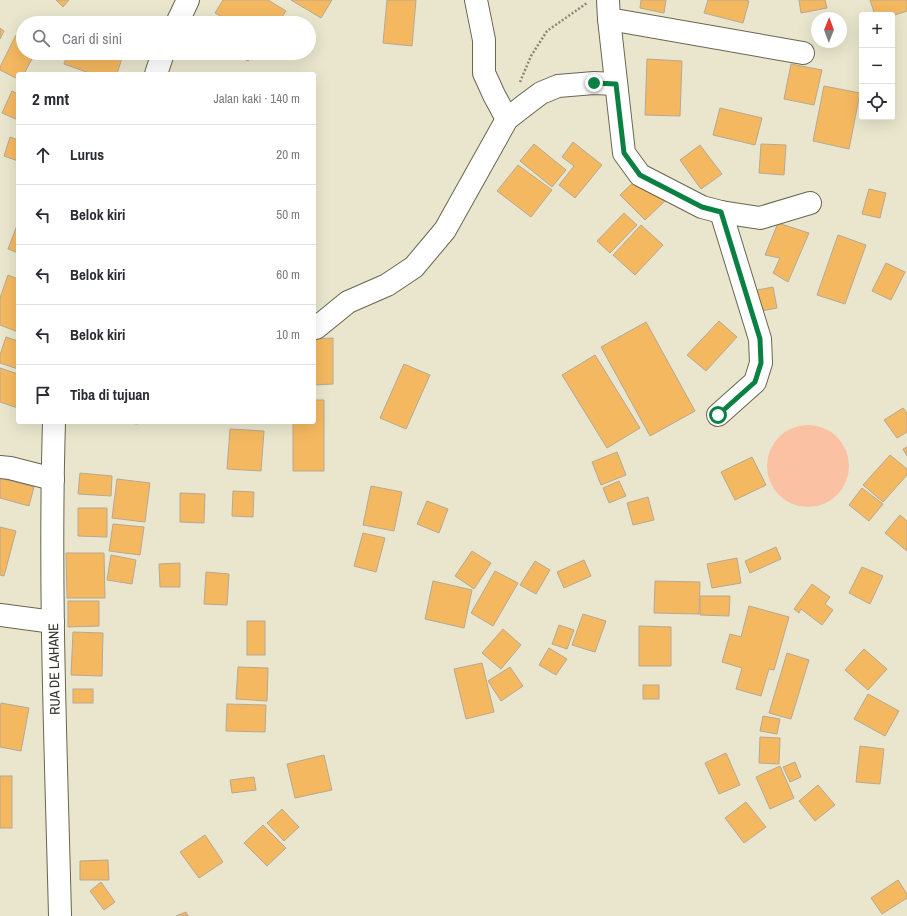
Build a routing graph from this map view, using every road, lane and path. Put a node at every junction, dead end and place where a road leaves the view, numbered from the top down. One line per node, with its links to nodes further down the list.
1 (188, 0): 5 (street)
2 (476, 0): 11 (street)
3 (593, 0): 9 (path)
4 (608, 10): 6 (street); 10 (street)
5 (180, 16)
6 (803, 53)
7 (161, 60): 8 (street)
8 (157, 72)
9 (519, 83)
10 (616, 84): 11 (street); 13 (street)
11 (507, 119): 14 (street)
12 (810, 202): 13 (street)
13 (721, 212): 15 (street)
14 (316, 328)
15 (718, 415)
16 (54, 424): 18 (street, RUA DE LAHANE)
17 (0, 467): 18 (street)
18 (53, 479): 20 (street, RUA DE LAHANE)
19 (0, 615): 20 (street)
20 (53, 622): 21 (street, RUA DE LAHANE)
21 (60, 916)

